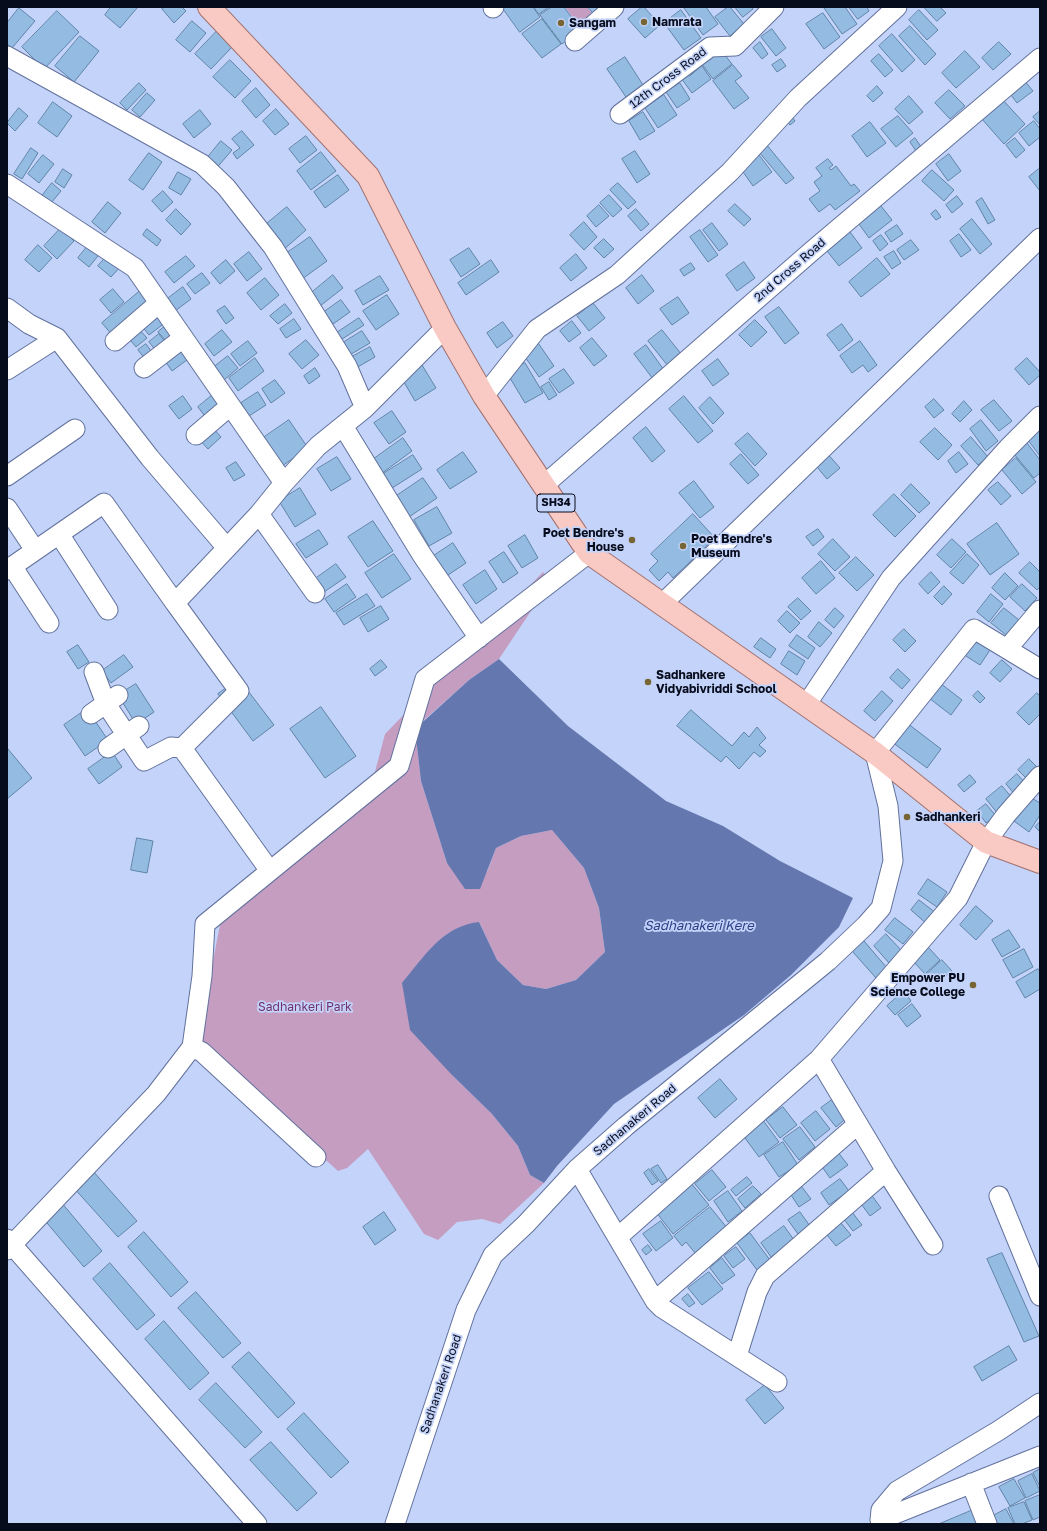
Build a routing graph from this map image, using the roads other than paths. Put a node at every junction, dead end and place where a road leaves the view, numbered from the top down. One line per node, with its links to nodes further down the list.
1 (209, 7): 13 (main road, SH34)
2 (614, 7): 5 (street)
3 (774, 7): 8 (street, 12th Cross Road)
4 (897, 7): 19 (street)
5 (575, 41)
6 (7, 56): 21 (street)
7 (1040, 58): 28 (street, 2nd Cross Road)
8 (620, 114)
9 (7, 184): 11 (street)
10 (1040, 238): 38 (street)
11 (159, 303): 15 (street); 16 (street)
12 (7, 308): 14 (street)
13 (445, 328): 19 (main road, SH34); 21 (street)
14 (57, 338): 18 (street); 32 (street)
15 (183, 338): 17 (street); 20 (street)
16 (115, 341)
17 (144, 368)
18 (7, 370)
19 (484, 396): 28 (main road, SH34)
20 (230, 406): 25 (street); 27 (street)
21 (365, 408): 23 (street)
22 (1040, 416): 46 (street)
23 (343, 426): 27 (street); 42 (street)
24 (75, 429): 26 (street)
25 (196, 435)
26 (7, 476)
27 (284, 483): 30 (street)
28 (544, 485): 34 (main road, SH34)
29 (7, 508): 33 (street)
30 (259, 514): 32 (street); 36 (street)
31 (59, 534): 33 (street); 37 (street); 39 (street)
32 (227, 548): 37 (street)
33 (35, 550): 35 (street)
34 (589, 553): 38 (main road, SH34); 42 (street)
35 (9, 568): 41 (street)
36 (314, 593)
37 (175, 603): 49 (street)
38 (662, 604): 46 (main road, SH34)
39 (108, 610)
40 (1040, 610): 43 (street)
41 (49, 623)
42 (479, 638): 54 (street)
43 (1007, 649): 44 (street); 50 (street)
44 (1040, 669)
45 (94, 672): 47 (street)
46 (806, 705): 50 (main road, SH34)
47 (133, 730): 48 (street); 49 (street)
48 (108, 748)
49 (182, 748): 54 (street)
50 (875, 753): 52 (main road, SH34); 59 (street, Sadhanakeri Road)
51 (1040, 776): 52 (street)
52 (986, 842): 53 (main road, SH34); 56 (street)
53 (1040, 862)
54 (270, 871): 55 (street)
55 (192, 1047): 58 (street); 63 (street)
56 (819, 1059): 57 (street); 62 (street)
57 (858, 1124): 60 (street); 67 (street)
58 (316, 1157)
59 (577, 1169): 62 (street); 74 (street, Sadhanakeri Road)
60 (886, 1171): 64 (street); 68 (street)
61 (999, 1196): 65 (street)
62 (618, 1236): 67 (street)
63 (9, 1244): 73 (street)
64 (933, 1245)
65 (1035, 1269): 66 (street)
66 (1040, 1296)
67 (655, 1300): 68 (street)
68 (738, 1356): 69 (street)
69 (777, 1382)
70 (1040, 1403): 72 (street)
71 (1040, 1456): 72 (street)
72 (971, 1483): 75 (street)
73 (257, 1524)
74 (395, 1524)
75 (987, 1524)

